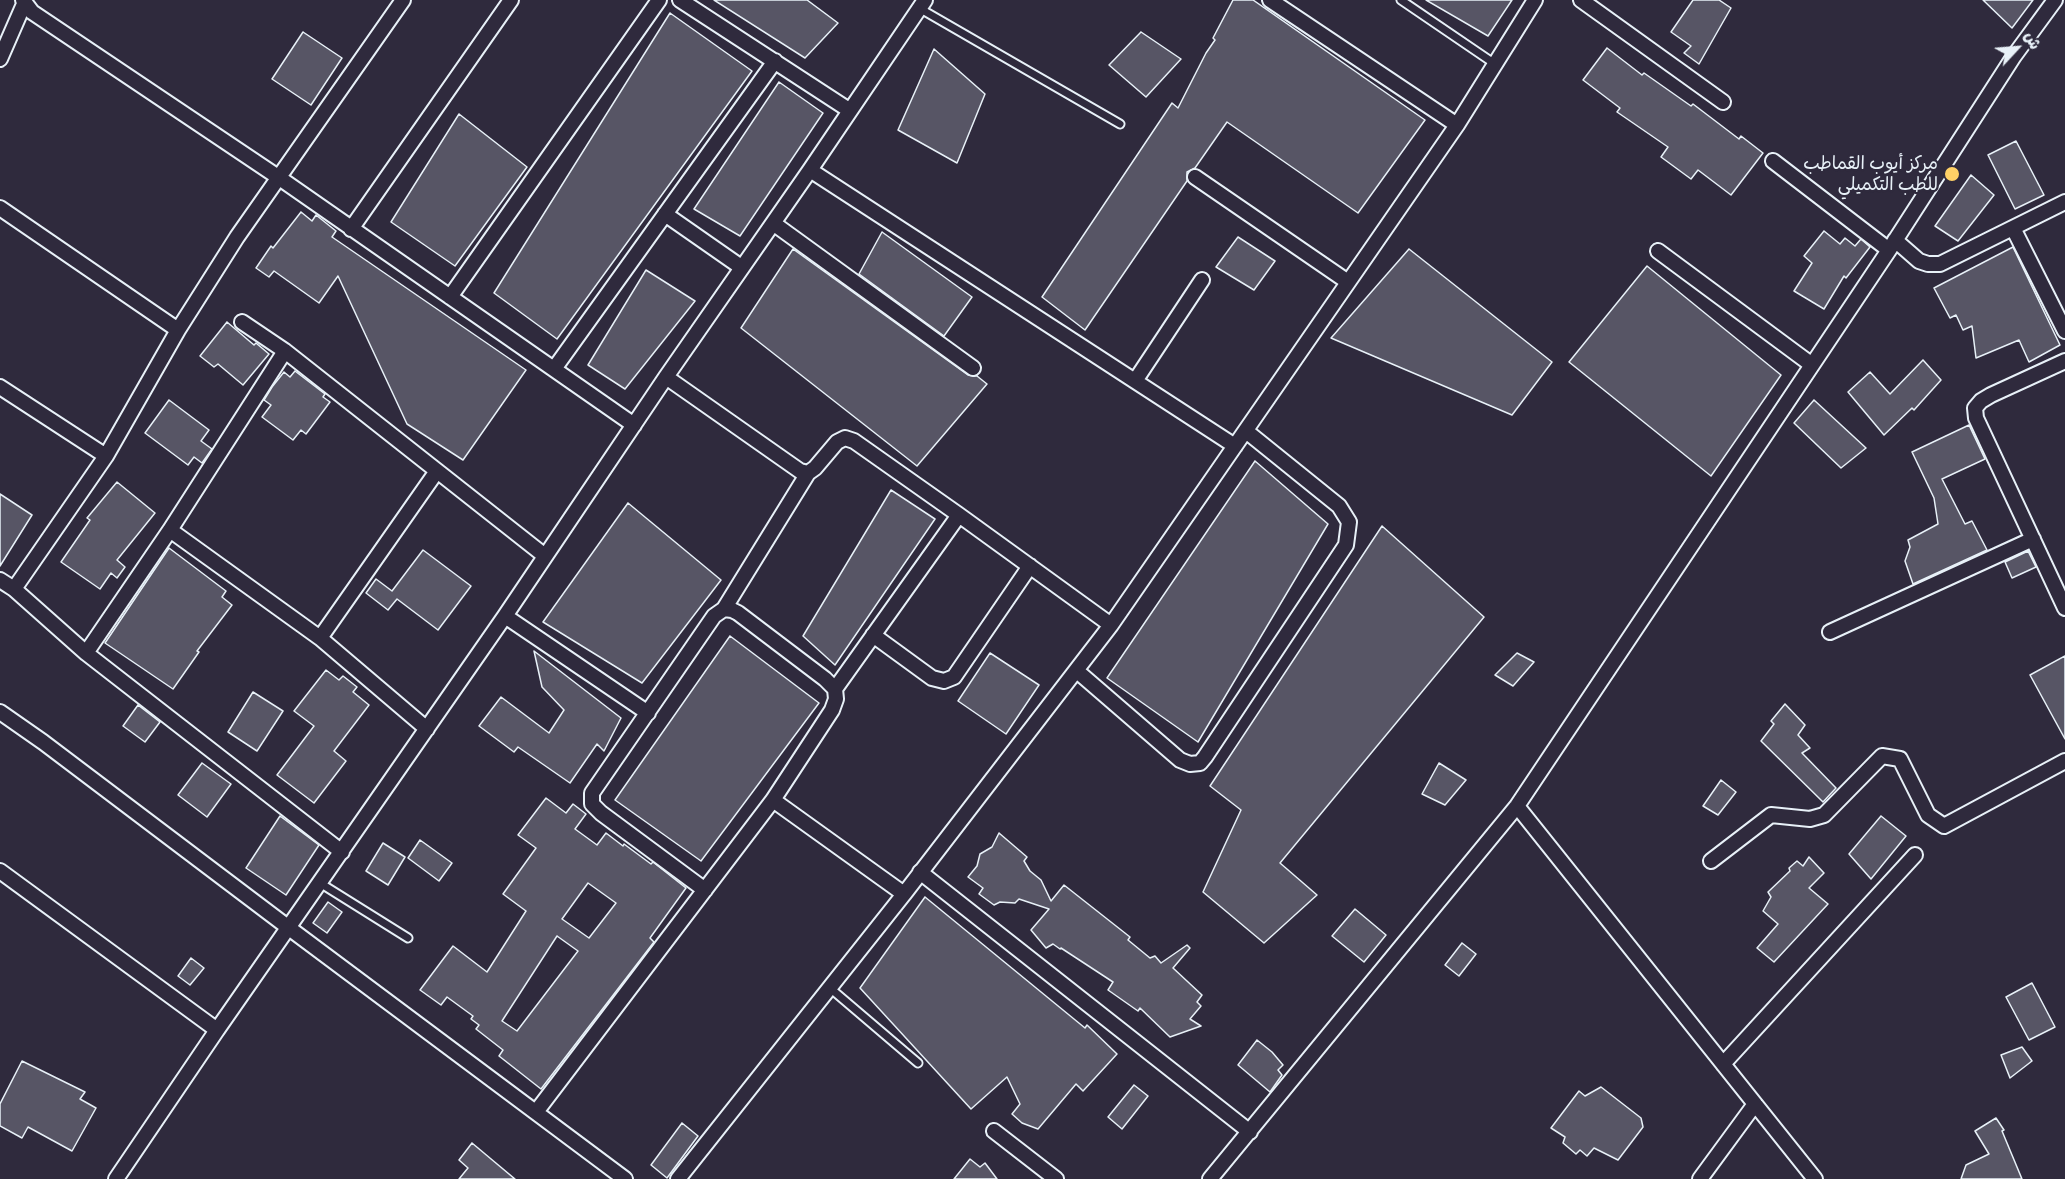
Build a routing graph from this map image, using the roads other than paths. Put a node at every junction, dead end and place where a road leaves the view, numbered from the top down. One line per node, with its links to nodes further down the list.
1 (403, 0): 21 (street)
2 (510, 0): 28 (street)
3 (660, 0): 34 (street)
4 (680, 0): 13 (street)
5 (1270, 0): 18 (street)
6 (1401, 0): 14 (lane)
7 (1535, 0): 14 (street)
8 (1581, 0): 15 (street)
9 (2055, 0): 29 (street)
10 (24, 2): 12 (street); 21 (street)
11 (922, 4): 16 (street); 17 (lane)
12 (0, 59)
13 (775, 61): 16 (street); 25 (street)
14 (1495, 64): 18 (street)
15 (1723, 102)
16 (849, 110): 20 (street)
17 (1120, 124)
18 (1457, 124): 33 (street)
19 (1773, 161): 29 (street)
20 (810, 170): 26 (street); 44 (street)
21 (278, 177): 28 (street); 36 (street)
22 (1195, 177): 33 (street)
23 (2065, 202): 27 (street)
24 (0, 208): 36 (street)
25 (665, 214): 31 (street); 42 (street)
26 (773, 223): 31 (street); 41 (street)
27 (2013, 228): 29 (street); 37 (street)
28 (351, 229): 34 (street)
29 (1892, 245): 40 (street)
30 (1658, 251): 40 (street)
31 (741, 267): 43 (street)
32 (1203, 280): 44 (street)
33 (1348, 282): 47 (street)
34 (450, 297): 42 (street)
35 (242, 322): 38 (street)
36 (178, 330): 49 (street)
37 (2065, 331)
38 (285, 351): 50 (street); 53 (street)
39 (2065, 361): 54 (street)
40 (1812, 364): 74 (street)
41 (974, 368)
42 (554, 369): 46 (street)
43 (666, 377): 46 (street); 51 (street)
44 (1134, 381): 48 (street)
45 (0, 387): 49 (street)
46 (634, 424): 55 (street)
47 (1246, 431): 48 (street); 67 (street)
48 (1235, 446): 62 (street)
49 (106, 456): 58 (street)
50 (437, 471): 55 (street); 65 (street)
51 (808, 473): 52 (street); 60 (street)
52 (960, 514): 56 (street); 64 (street)
53 (170, 530): 65 (street); 66 (street)
54 (2033, 539): 59 (street); 63 (street)
55 (545, 556): 61 (street)
56 (1030, 566): 62 (street); 64 (street)
57 (0, 580): 58 (street)
58 (14, 589): 66 (street)
59 (2065, 608)
60 (724, 609): 68 (street); 70 (street)
61 (505, 616): 70 (street); 71 (street)
62 (1111, 625): 67 (street)
63 (1830, 632)
64 (873, 635): 68 (street)
65 (320, 638): 71 (street)
66 (86, 653): 75 (street)
67 (1077, 671): 79 (street)
68 (835, 689): 73 (street)
69 (0, 712): 83 (street)
70 (648, 713): 81 (street)
71 (427, 729): 75 (street)
72 (2065, 761): 77 (street)
73 (773, 800): 81 (street); 82 (street)
74 (1517, 806): 88 (street); 92 (street)
75 (342, 852): 80 (street)
76 (1915, 855): 88 (street)
77 (1712, 861)
78 (0, 871): 86 (street)
79 (920, 872): 82 (street); 92 (street)
80 (320, 883): 83 (street); 84 (lane)
81 (705, 890): 90 (street)
82 (904, 894): 85 (street)
83 (289, 928): 86 (street); 90 (street)
84 (408, 939)
85 (830, 988): 87 (lane); 95 (street)
86 (217, 1030): 93 (street)
87 (918, 1063)
88 (1723, 1064): 89 (street)
89 (1755, 1104): 98 (street); 99 (street)
90 (536, 1112): 94 (street)
91 (994, 1131): 96 (street)
92 (1250, 1132): 97 (street)
93 (116, 1179)
94 (625, 1179)
95 (678, 1179)
96 (1056, 1179)
97 (1210, 1179)
98 (1700, 1179)
99 (1815, 1179)

